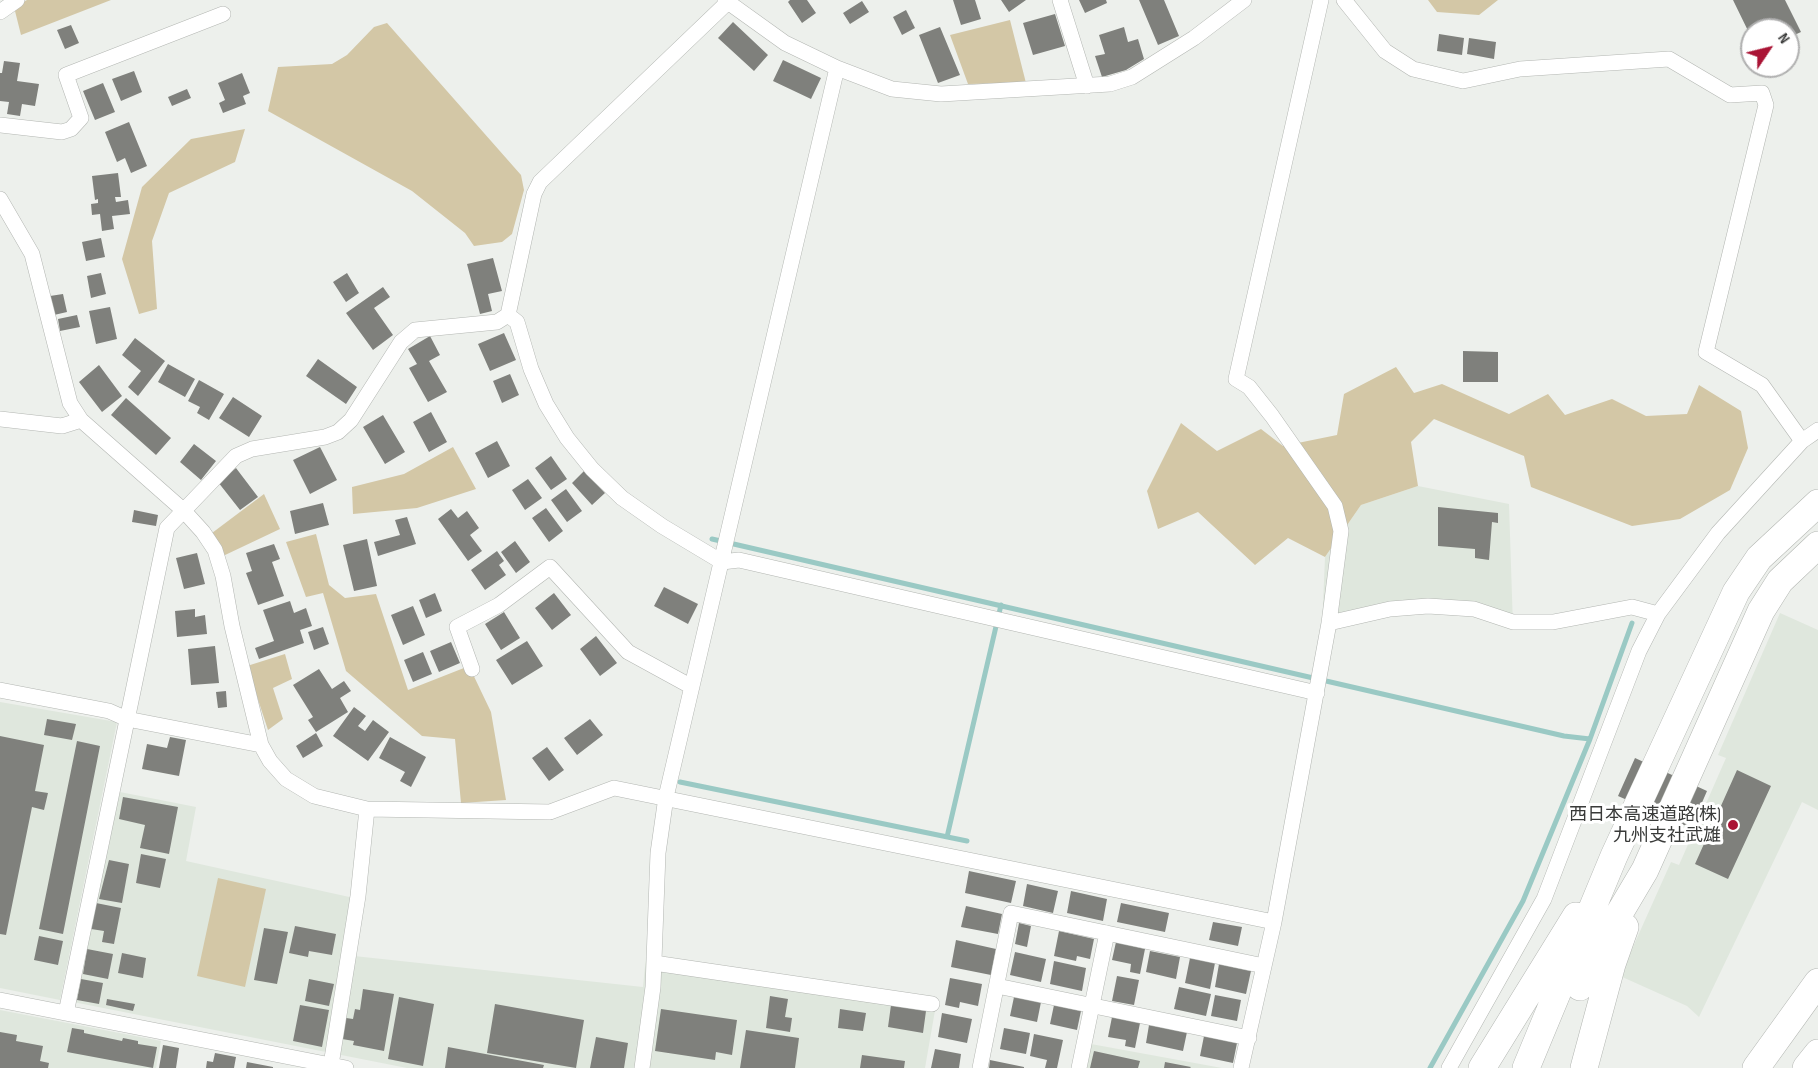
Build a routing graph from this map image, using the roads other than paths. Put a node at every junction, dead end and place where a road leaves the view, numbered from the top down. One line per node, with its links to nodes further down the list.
1 (16, 0): 7 (street)
2 (1060, 0): 10 (street)
3 (1244, 0): 10 (street)
4 (1321, 0): 26 (street)
5 (1344, 0): 17 (street)
6 (727, 1): 9 (street); 13 (street)
7 (0, 12)
8 (223, 14): 11 (street)
9 (837, 68): 10 (street); 22 (street)
10 (1087, 86)
11 (0, 125)
12 (0, 199): 15 (street)
13 (508, 315): 19 (street); 22 (street)
14 (0, 419): 15 (street)
15 (81, 420): 19 (street)
16 (1818, 430): 17 (street)
17 (1802, 441): 25 (street)
18 (1818, 503): 23 (highway)
19 (183, 510): 32 (street); 33 (street)
20 (1818, 518): 23 (highway)
21 (1818, 545): 27 (highway)
22 (725, 548): 29 (street); 31 (street)
23 (1759, 558): 36 (highway)
24 (1818, 570): 27 (highway)
25 (1658, 614): 26 (street); 57 (street)
26 (1329, 623): 31 (street)
27 (1743, 655): 37 (highway)
28 (472, 669): 29 (street)
29 (692, 687): 34 (street)
30 (0, 690): 32 (street)
31 (1317, 693): 38 (street)
32 (127, 719): 33 (street); 48 (street)
33 (261, 745): 35 (street)
34 (666, 798): 35 (street); 38 (street); 40 (street)
35 (367, 809): 51 (street)
36 (1614, 856): 58 (highway); 59 (highway)
37 (1645, 870): 60 (highway); 61 (highway)
38 (1274, 922): 41 (street)
39 (1107, 933): 41 (street); 43 (street); 46 (street)
40 (654, 963): 45 (street); 53 (street)
41 (1264, 966): 49 (street)
42 (1818, 982): 62 (highway)
43 (997, 986): 46 (street); 54 (street)
44 (0, 1000): 48 (street)
45 (932, 1004)
46 (1092, 1005): 49 (street); 55 (street)
47 (1818, 1009): 63 (highway)
48 (66, 1013): 51 (street)
49 (1249, 1038): 56 (street)
50 (1818, 1053): 64 (highway)
51 (330, 1065): 52 (street)
52 (346, 1068)
53 (642, 1068)
54 (980, 1068)
55 (1079, 1068)
56 (1241, 1068)
57 (1449, 1068)
58 (1482, 1068)
59 (1526, 1068)
60 (1544, 1068)
61 (1584, 1068)
62 (1756, 1068)
63 (1772, 1068)
64 (1806, 1068)

